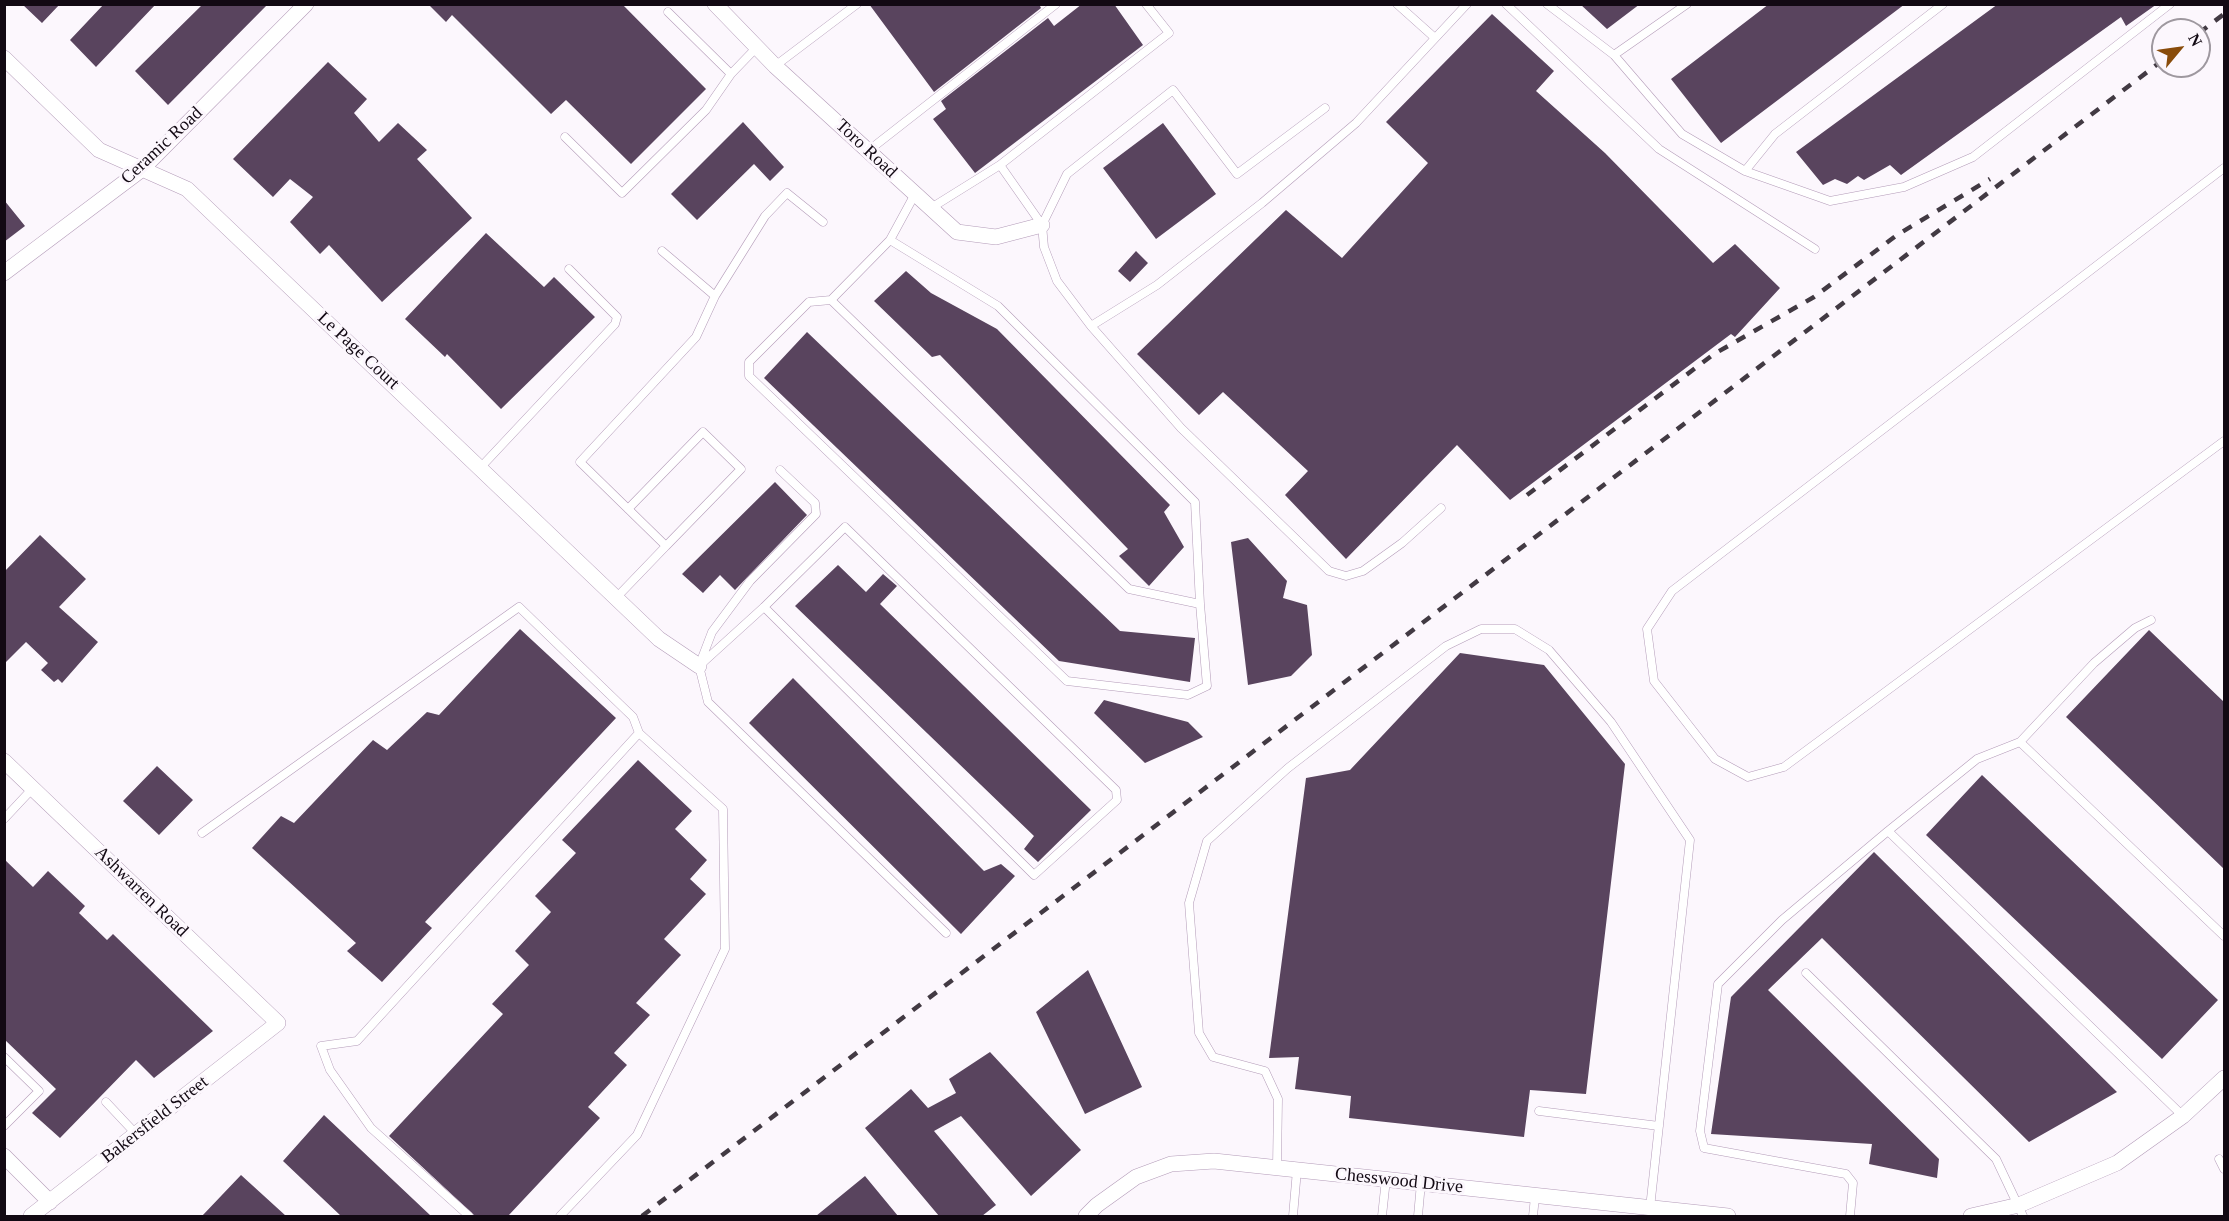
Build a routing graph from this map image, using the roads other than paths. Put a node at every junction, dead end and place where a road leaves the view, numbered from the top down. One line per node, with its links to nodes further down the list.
1 (306, 4): 25 (street, Ceramic Road)
2 (715, 4): 15 (street, Toro Road)
3 (857, 4): 18 (lane)
4 (1056, 4): 22 (lane)
5 (1146, 4): 23 (lane)
6 (1397, 4): 14 (lane)
7 (1467, 4): 14 (lane)
8 (1506, 4): 32 (lane)
9 (1547, 4): 16 (lane)
10 (1687, 4): 16 (lane)
11 (1943, 4): 26 (lane)
12 (2170, 4): 26 (lane)
13 (668, 12): 19 (lane)
14 (1435, 38): 38 (lane)
15 (757, 47): 18 (street, Toro Road); 19 (lane)
16 (1614, 55): 26 (lane)
17 (4, 58): 25 (street, Le Page Court)
18 (775, 66): 22 (street, Toro Road)
19 (731, 74): 21 (lane)
20 (1325, 108): 30 (lane)
21 (565, 137)
22 (868, 151): 27 (street, Toro Road)
23 (1000, 165): 28 (lane); 30 (lane)
24 (2224, 168): 39 (lane)
25 (141, 170): 35 (street, Ceramic Road); 40 (street, Le Page Court)
26 (1745, 171)
27 (915, 194): 28 (street, Toro Road); 31 (lane)
28 (931, 208): 30 (street, Toro Road)
29 (823, 222): 36 (lane)
30 (1042, 225): 38 (lane)
31 (890, 240): 37 (lane); 46 (lane)
32 (1815, 249)
33 (662, 251): 36 (lane)
34 (568, 269): 40 (lane)
35 (4, 273)
36 (715, 296): 43 (lane)
37 (831, 300): 46 (lane); 46 (lane)
38 (1091, 326): 42 (lane)
39 (2224, 441)
40 (481, 467): 45 (street, Le Page Court)
41 (780, 470): 49 (lane)
42 (1441, 508)
43 (628, 509): 44 (lane); 44 (lane)
44 (666, 546): 45 (lane)
45 (616, 598): 49 (street, Le Page Court)
46 (1200, 604)
47 (765, 607): 47 (lane); 49 (lane)
48 (2151, 620): 51 (lane)
49 (699, 666): 57 (lane)
50 (639, 733): 56 (lane); 82 (lane); 83 (lane)
51 (2020, 742): 55 (lane); 58 (lane)
52 (4, 761): 53 (street, Ashwarren Road)
53 (33, 788): 54 (lane); 60 (street, Ashwarren Road)
54 (4, 819)
55 (1888, 831): 65 (lane); 90 (lane)
56 (202, 834)
57 (946, 933)
58 (2224, 936)
59 (1806, 972): 79 (lane)
60 (278, 1023): 68 (street, Bakersfield Street)
61 (4, 1057): 66 (lane)
62 (2224, 1078): 65 (street)
63 (106, 1102): 68 (lane)
64 (1539, 1111): 67 (lane)
65 (2183, 1116): 79 (street)
66 (4, 1126)
67 (1659, 1126): 71 (lane); 78 (lane)
68 (136, 1134): 77 (street, Bakersfield Street)
69 (4, 1156): 77 (street)
70 (2219, 1159): 72 (lane)
71 (1277, 1167): 73 (street, Chesswood Drive); 84 (street, Chesswood Drive)
72 (2224, 1169)
73 (1297, 1170): 74 (street, Chesswood Drive); 85 (lane)
74 (1386, 1179): 75 (street, Chesswood Drive); 86 (lane)
75 (1421, 1183): 76 (street, Chesswood Drive); 87 (lane)
76 (1535, 1197): 78 (street, Chesswood Drive); 88 (lane)
77 (51, 1202): 81 (street, Bakersfield Street)
78 (1650, 1208): 80 (street, Chesswood Drive)
79 (2021, 1211): 91 (street)
80 (1675, 1214): 89 (street, Chesswood Drive)
81 (31, 1216)
82 (469, 1216)
83 (560, 1216)
84 (1086, 1216)
85 (1293, 1216)
86 (1382, 1216)
87 (1418, 1216)
88 (1533, 1216)
89 (1728, 1216)
90 (1850, 1216)
91 (1971, 1216)

